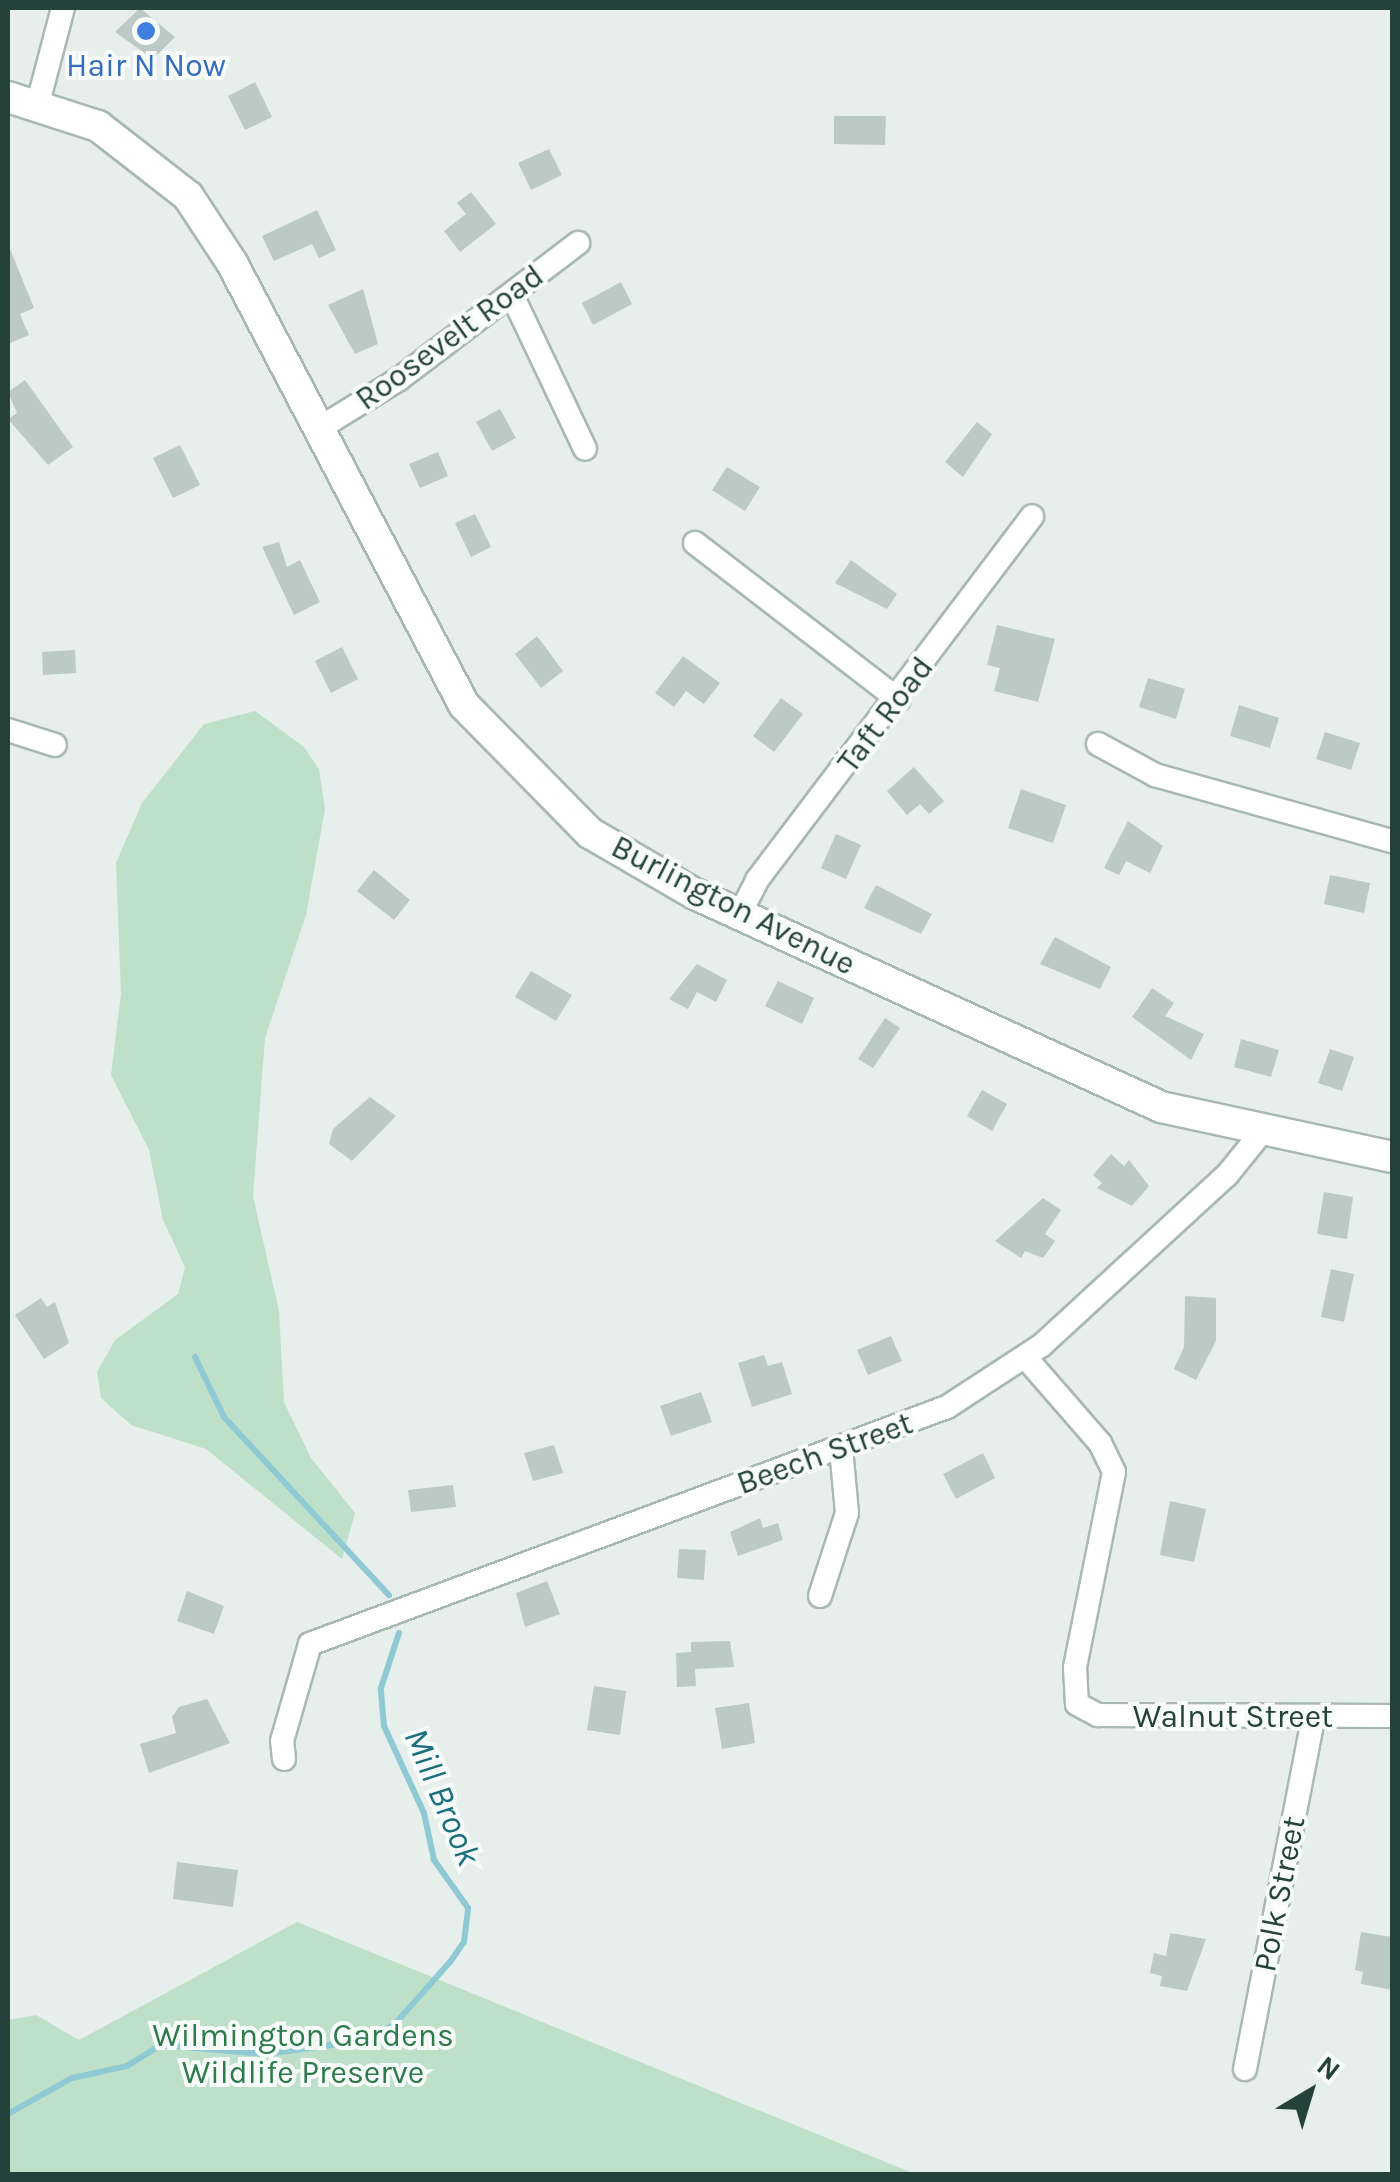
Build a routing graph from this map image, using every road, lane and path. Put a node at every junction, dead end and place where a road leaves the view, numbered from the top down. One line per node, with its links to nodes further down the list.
1 (63, 8): 3 (street)
2 (8, 97): 3 (main road, Burlington Avenue)
3 (38, 103): 6 (main road, Burlington Avenue)
4 (578, 244): 5 (street, Roosevelt Road)
5 (512, 296): 6 (street, Roosevelt Road); 7 (street)
6 (318, 429): 15 (main road, Burlington Avenue)
7 (584, 449)
8 (1032, 516): 10 (street, Taft Road)
9 (695, 542): 10 (street)
10 (899, 700): 15 (street, Taft Road)
11 (8, 730): 13 (street)
12 (1098, 744): 14 (street)
13 (55, 745)
14 (1392, 841)
15 (740, 914): 16 (main road, Burlington Avenue)
16 (1260, 1134): 17 (main road, Burlington Avenue); 18 (street, Beech Street)
17 (1392, 1157)
18 (1026, 1358): 19 (street, Beech Street); 22 (street, Walnut Street)
19 (841, 1448): 20 (street); 23 (street, Beech Street)
20 (820, 1596)
21 (1392, 1716): 22 (street, Walnut Street)
22 (1313, 1718): 24 (street, Polk Street)
23 (284, 1758)
24 (1244, 2069)

